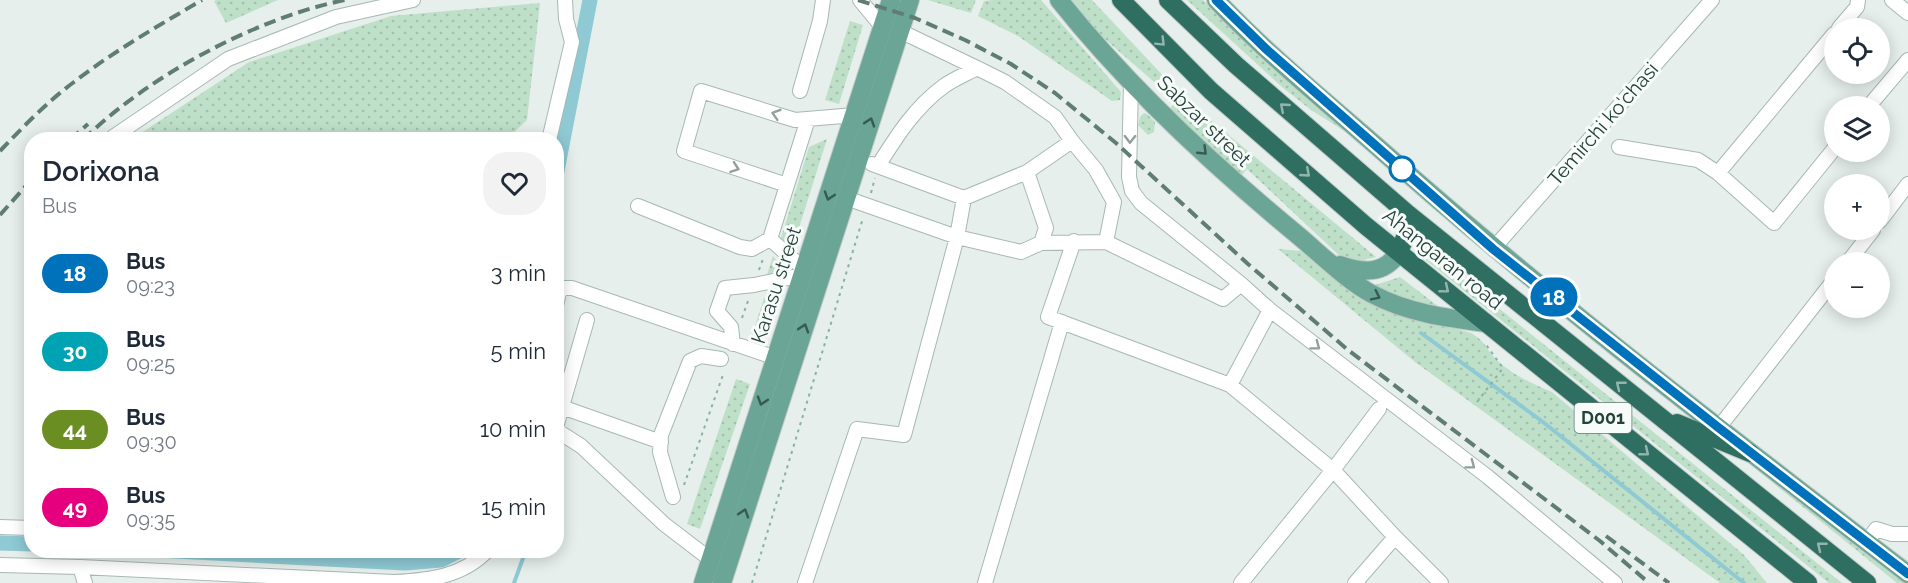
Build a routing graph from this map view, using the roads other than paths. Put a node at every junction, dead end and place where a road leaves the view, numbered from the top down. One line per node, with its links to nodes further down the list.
1 (413, 0): 25 (street)
2 (565, 0): 26 (street)
3 (823, 0): 21 (street)
4 (860, 0): 16 (street)
5 (891, 0): 16 (main road, Karasu street)
6 (910, 0): 16 (main road, Karasu street)
7 (1059, 0): 20 (main road, Sabzar street)
8 (1121, 0): 48 (highway, Ahangaran road / D001, one-way to 48)
9 (1168, 0): 40 (highway, Ahangaran road / D001, one-way to 9)
10 (1216, 0): 47 (main road, Ahangaran road)
11 (1711, 0): 47 (street, Temirchi ko'chasi)
12 (1858, 0): 15 (street)
13 (1892, 0): 14 (street)
14 (1908, 13)
15 (1848, 18)
16 (891, 29): 19 (street); 23 (main road, Karasu street); 29 (main road, Karasu street, one-way to 16)
17 (1824, 46): 33 (street)
18 (1908, 60): 22 (street)
19 (977, 68): 27 (street); 31 (street)
20 (1131, 81): 50 (main road, Sabzar street, one-way to 50); 52 (street, one-way to 52)
21 (800, 91)
22 (1877, 96)
23 (855, 115): 24 (street); 51 (main road, Karasu street, one-way to 51)
24 (808, 119): 35 (street); 35 (street, one-way to 35)
25 (119, 132)
26 (551, 132)
27 (1072, 141): 32 (street); 45 (street)
28 (1619, 147): 33 (street)
29 (858, 159): 31 (street); 36 (main road, Karasu street)
30 (1824, 161): 33 (street)
31 (878, 166): 37 (street)
32 (1027, 172): 37 (street); 46 (street)
33 (1718, 173)
34 (1908, 184): 39 (street)
35 (788, 185): 42 (street)
36 (846, 198): 41 (street); 87 (main road, Karasu street, one-way to 36)
37 (964, 198): 41 (street)
38 (638, 206): 42 (street)
39 (1890, 208)
40 (1408, 214): 48 (highway); 66 (highway, Ahangaran road / D001, one-way to 40)
41 (957, 237): 46 (street); 88 (street)
42 (770, 239): 51 (street)
43 (1865, 240): 49 (street)
44 (1074, 241): 45 (street); 46 (street); 57 (street)
45 (1106, 242): 52 (street)
46 (1041, 243)
47 (1493, 249): 67 (main road, Ahangaran road)
48 (1399, 252): 50 (main road); 58 (highway, Ahangaran road / D001, one-way to 58)
49 (1856, 252)
50 (1329, 262): 58 (main road, Sabzar street, one-way to 58)
51 (804, 272): 59 (street); 60 (main road, Karasu street)
52 (1241, 284): 55 (street)
53 (564, 288): 59 (street)
54 (1824, 293): 67 (street)
55 (1270, 310): 62 (street); 84 (street, one-way to 84)
56 (587, 320): 63 (street)
57 (1062, 322): 62 (street); 89 (street)
58 (1482, 329): 93 (highway, Ahangaran road / D001, one-way to 93)
59 (733, 344): 60 (street)
60 (776, 358): 79 (main road, Karasu street, one-way to 79)
61 (721, 359): 69 (street)
62 (1230, 385): 71 (street)
63 (564, 391)
64 (564, 408): 69 (street)
65 (1379, 410): 71 (street)
66 (1658, 415): 67 (highway); 94 (highway, Ahangaran road / D001, one-way to 66)
67 (1715, 433): 70 (highway)
68 (564, 434): 79 (street)
69 (661, 442): 72 (street)
70 (1750, 453): 77 (main road)
71 (1333, 470): 76 (street); 90 (street)
72 (678, 494)
73 (0, 526): 74 (street)
74 (24, 528)
75 (1908, 534): 77 (street)
76 (1395, 537): 91 (street); 92 (street)
77 (1866, 542): 82 (main road)
78 (478, 558): 83 (street)
79 (711, 560): 86 (main road, Karasu street)
80 (0, 565): 81 (street)
81 (80, 567): 83 (street); 85 (street)
82 (1908, 574)
83 (325, 580)
84 (1608, 581)
85 (85, 583)
86 (703, 583)
87 (722, 583)
88 (805, 583)
89 (985, 583)
90 (1241, 583)
91 (1354, 583)
92 (1441, 583)
93 (1808, 583)
94 (1867, 583)

